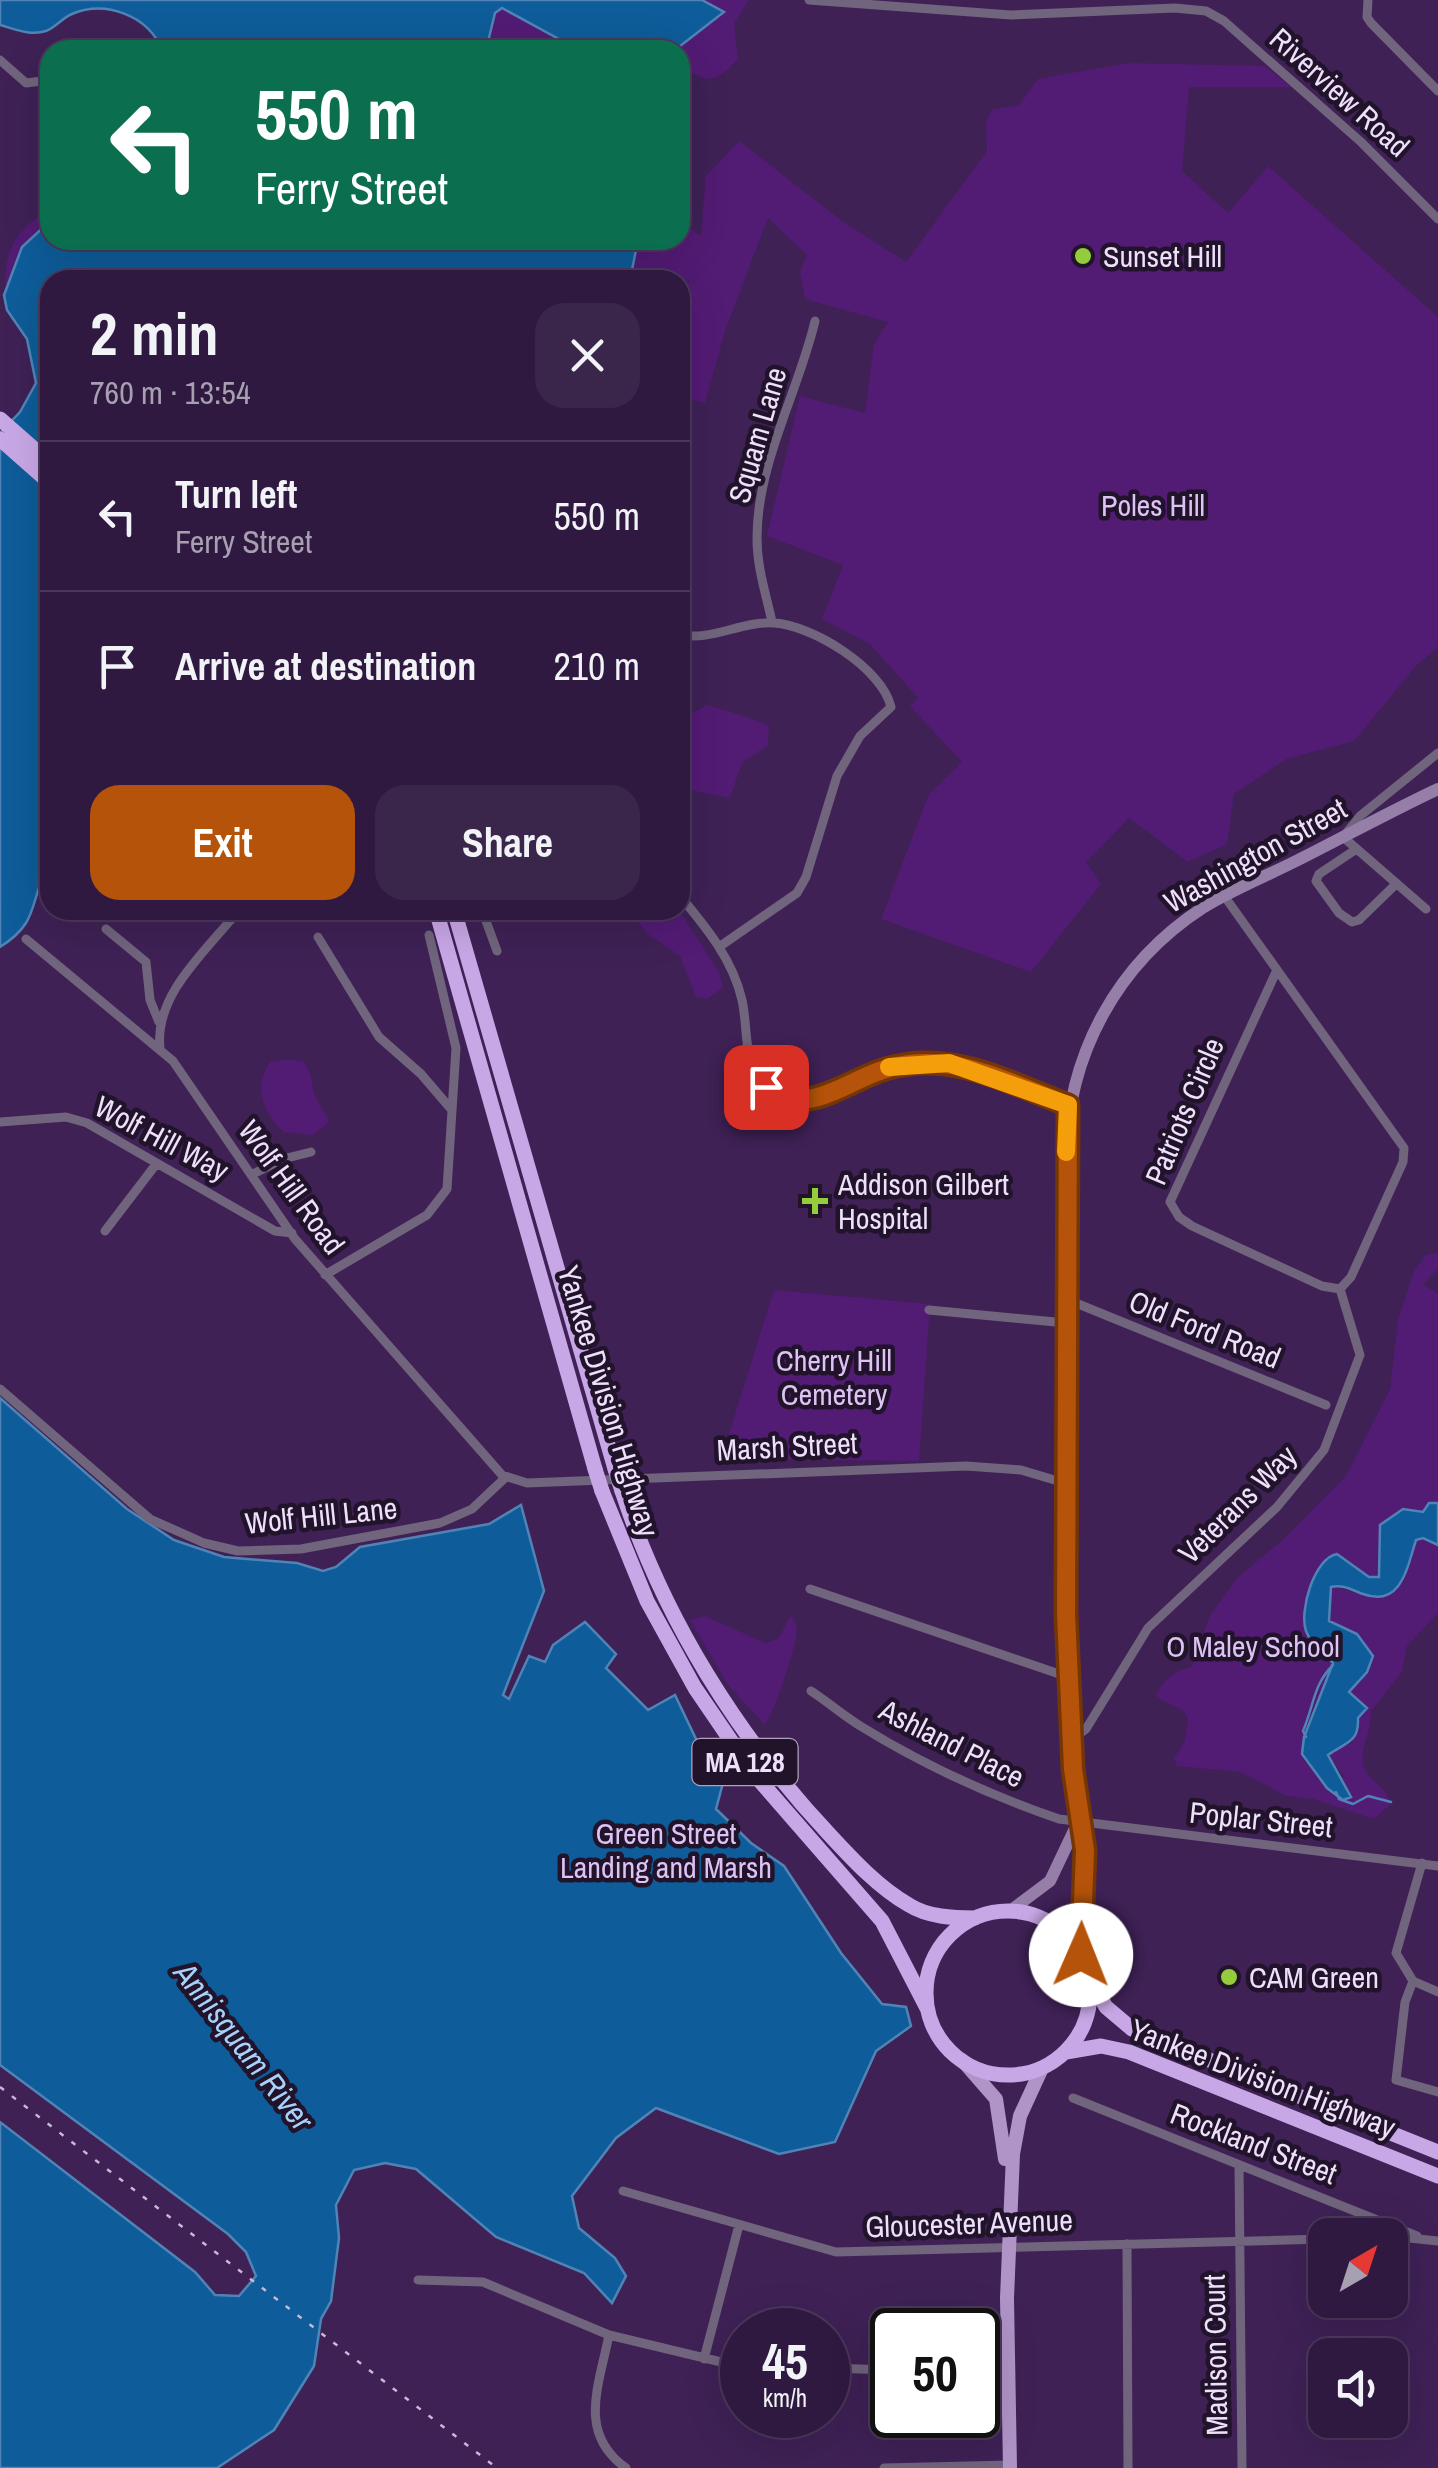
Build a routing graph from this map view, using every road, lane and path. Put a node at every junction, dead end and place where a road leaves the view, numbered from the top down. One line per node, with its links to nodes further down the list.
1 (809, 0): 5 (street, Riverview Road)
2 (950, 0): 5 (street)
3 (1368, 0): 8 (street)
4 (1095, 6): 5 (street, Riverview Road); 9 (street, Riverview Road)
5 (963, 11)
6 (0, 60): 7 (street)
7 (40, 81)
8 (1438, 91)
9 (1438, 219)
10 (815, 321): 15 (street, Squam Lane)
11 (0, 418): 13 (highway)
12 (0, 438): 14 (highway)
13 (40, 454)
14 (40, 474)
15 (772, 622): 16 (street); 33 (street)
16 (690, 635)
17 (1438, 753): 19 (street)
18 (1438, 789): 19 (main road, Washington Street)
19 (1342, 838): 20 (street); 22 (main road, Washington Street)
20 (1356, 850): 21 (street); 21 (street)
21 (1396, 884): 24 (street)
22 (1224, 898): 35 (street); 38 (main road, Washington Street)
23 (690, 909): 33 (street)
24 (1426, 909)
25 (231, 920): 36 (street)
26 (439, 920): 68 (highway, Yankee Division Highway / MA 128, bridge)
27 (457, 920): 63 (highway, Yankee Division Highway / MA 128, bridge)
28 (485, 920): 34 (street)
29 (106, 929): 36 (street)
30 (429, 935): 39 (street)
31 (318, 937): 39 (street)
32 (26, 939): 37 (street, Wolf Hill Road)
33 (719, 947): 38 (street)
34 (496, 951)
35 (1276, 972): 47 (street); 47 (street, Patriots Circle)
36 (159, 1022): 37 (street)
37 (160, 1048): 43 (street, Wolf Hill Road)
38 (1068, 1105): 48 (main road, Washington Street)
39 (450, 1109): 46 (street)
40 (0, 1122): 42 (street, Wolf Hill Way)
41 (312, 1152): 43 (street)
42 (157, 1163): 44 (street); 45 (street, Wolf Hill Way)
43 (251, 1175): 45 (street, Wolf Hill Road)
44 (105, 1231)
45 (292, 1233): 46 (street, Wolf Hill Road)
46 (325, 1275): 53 (street, Wolf Hill Road)
47 (1340, 1289): 58 (street, Veterans Way)
48 (1066, 1300): 50 (main road, Washington Street); 52 (street, Old Ford Road)
49 (929, 1310): 50 (street)
50 (1066, 1323): 54 (main road, Washington Street)
51 (0, 1389): 53 (street, Wolf Hill Lane)
52 (1326, 1406)
53 (506, 1477): 54 (street, Marsh Street)
54 (1068, 1484): 56 (main road, Washington Street)
55 (810, 1589): 56 (street)
56 (1068, 1677): 58 (main road, Washington Street)
57 (811, 1691): 59 (street, Ashland Place)
58 (1073, 1739): 59 (main road, Washington Street)
59 (1078, 1820): 60 (street, Poplar Street); 62 (main road, Washington Street); 64 (main road, Washington Street)
60 (1422, 1863): 61 (street, Poplar Street); 66 (street)
61 (1438, 1866)
62 (1010, 1910): 63 (highway, MA 128); 64 (highway)
63 (975, 1918): 68 (highway)
64 (1081, 1955): 65 (highway)
65 (1089, 1977): 69 (highway); 74 (highway, Yankee Division Highway)
66 (1413, 1981): 67 (street); 72 (street)
67 (1438, 1992)
68 (927, 2008): 70 (highway, MA 128)
69 (1066, 2052): 71 (highway); 77 (highway, Yankee Division Highway)
70 (962, 2060): 71 (highway); 75 (main road)
71 (1042, 2068): 79 (main road)
72 (1438, 2092)
73 (1073, 2098): 76 (street, Rockland Street)
74 (1438, 2152)
75 (1006, 2159): 79 (main road)
76 (1238, 2166): 82 (street, Rockland Street); 85 (street, Madison Court)
77 (1438, 2176)
78 (623, 2190): 80 (street, Gloucester Avenue)
79 (1009, 2223): 87 (main road)
80 (739, 2225): 87 (street, Gloucester Avenue); 90 (street)
81 (1408, 2236): 82 (street)
82 (1417, 2236): 84 (street)
83 (1308, 2240): 85 (street, Gloucester Avenue)
84 (1438, 2241)
85 (1240, 2242): 86 (street, Gloucester Avenue); 98 (street, Madison Court)
86 (1127, 2244): 87 (street, Gloucester Avenue); 97 (street)
87 (1009, 2246): 93 (main road)
88 (418, 2280): 89 (street)
89 (609, 2336): 90 (street); 95 (street)
90 (704, 2359): 91 (street)
91 (720, 2362)
92 (1000, 2367): 93 (street)
93 (1009, 2367): 94 (main road)
94 (1010, 2467): 96 (street)
95 (626, 2468)
96 (884, 2468)
97 (1128, 2468)
98 (1242, 2468)

